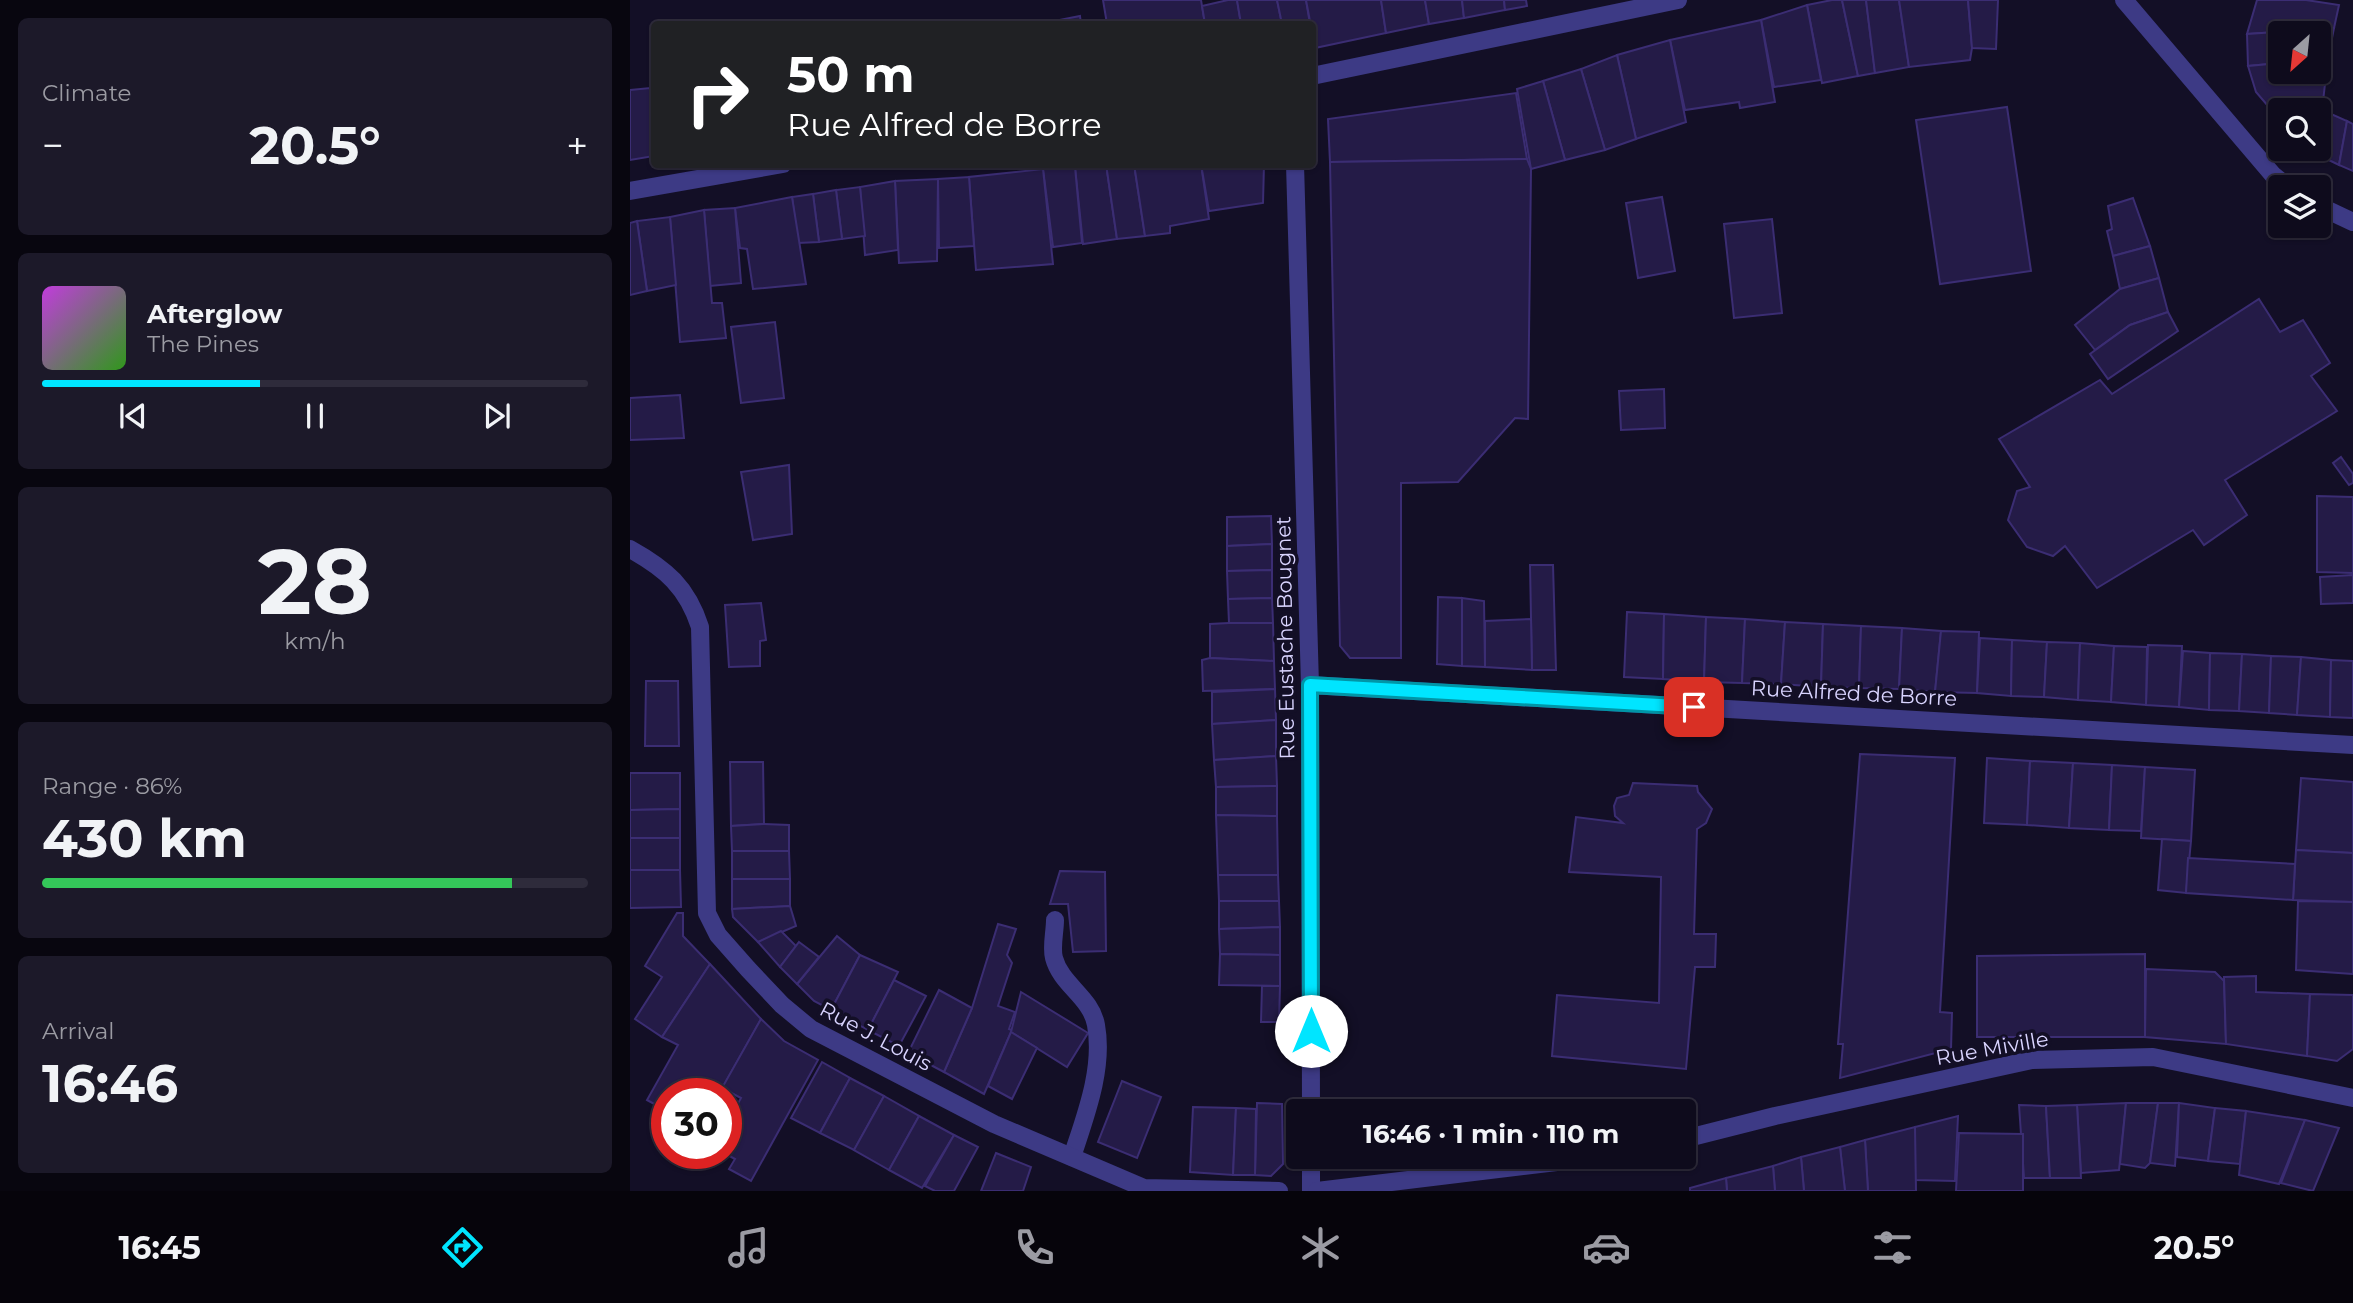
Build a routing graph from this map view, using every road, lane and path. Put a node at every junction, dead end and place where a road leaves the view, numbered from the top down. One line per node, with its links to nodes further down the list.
1 (1678, 0): 3 (street)
2 (2124, 0): 6 (street)
3 (1316, 75)
4 (760, 168): 7 (street)
5 (1296, 168): 11 (street, Rue Eustache Bougnet)
6 (2273, 175)
7 (630, 191)
8 (2331, 212): 9 (street)
9 (2353, 222)
10 (630, 549): 17 (street, Rue J. Louis)
11 (1310, 685): 12 (street, Rue Alfred de Borre); 15 (street, Rue Eustache Bougnet)
12 (2353, 745)
13 (1055, 920): 17 (street)
14 (2353, 1098): 16 (street, Rue Miville)
15 (1311, 1099)
16 (1696, 1136)
17 (1072, 1157): 20 (street, Rue J. Louis)
18 (1311, 1169): 22 (street)
19 (1499, 1169): 23 (street)
20 (1144, 1189): 21 (street, Rue J. Louis)
21 (1279, 1191)
22 (1311, 1191)
23 (1317, 1191)

